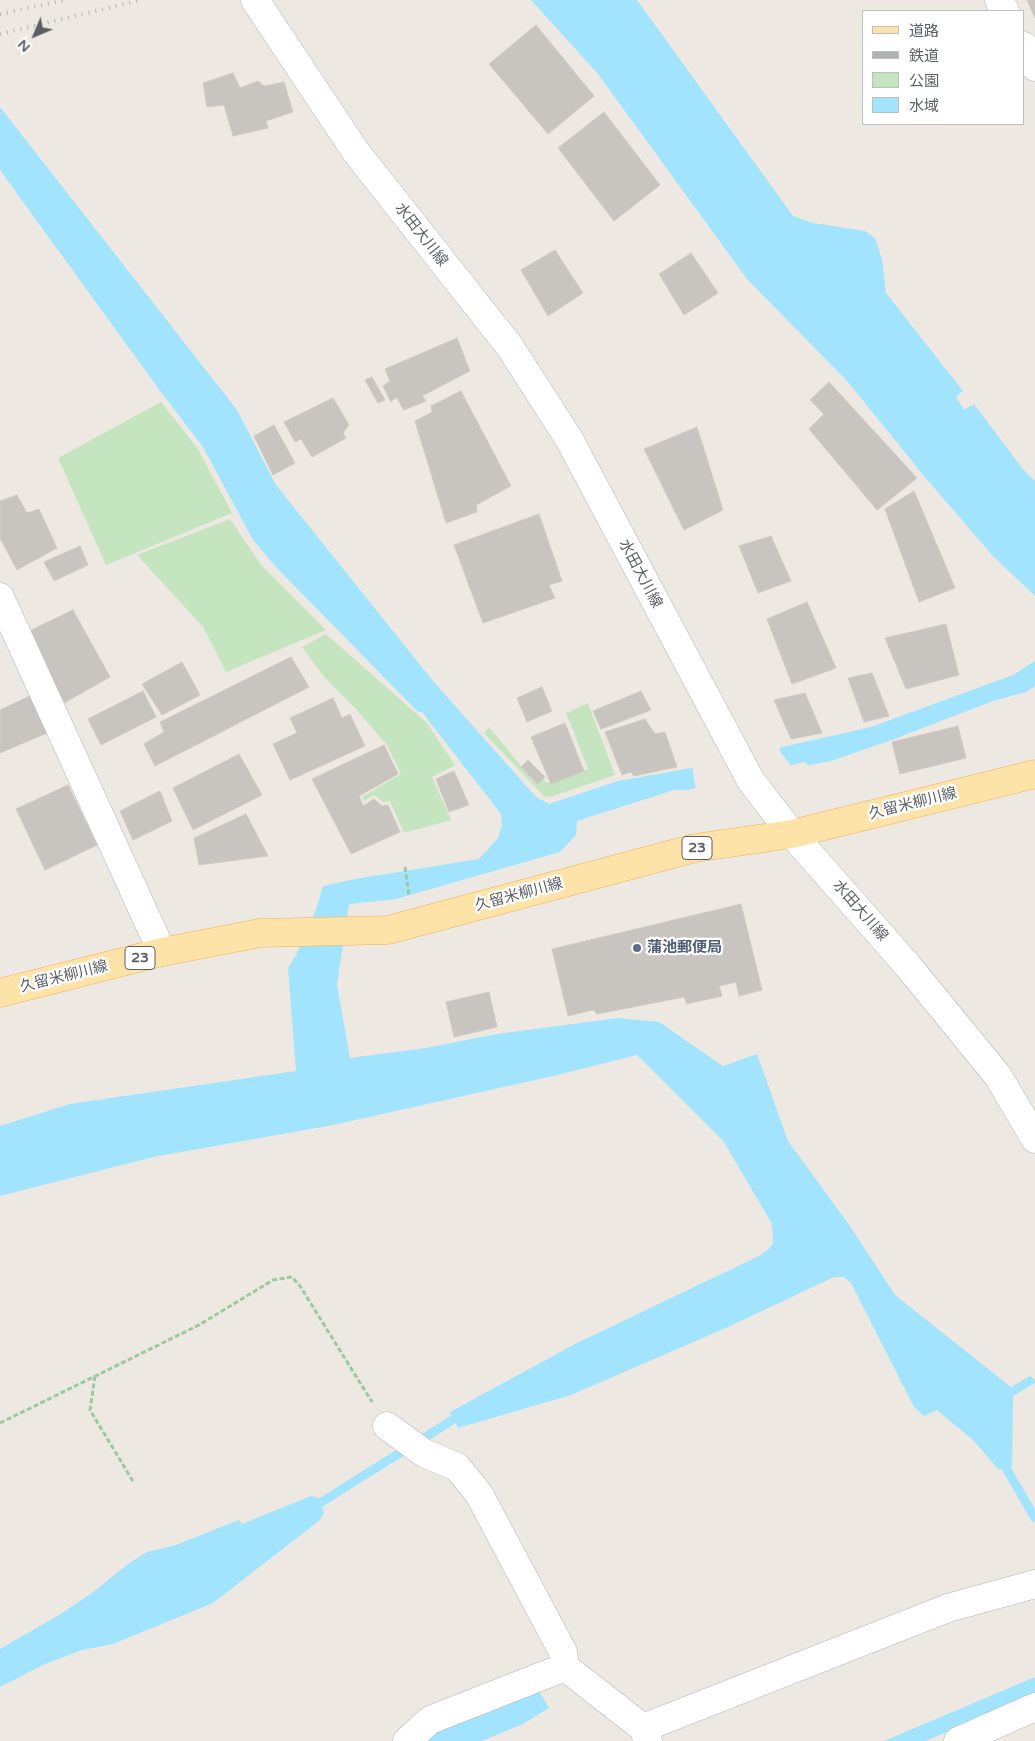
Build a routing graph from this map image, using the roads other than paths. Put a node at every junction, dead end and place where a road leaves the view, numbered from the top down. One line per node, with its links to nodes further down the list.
1 (255, 0): 6 (street, 水田大川線)
2 (1025, 48): 3 (street)
3 (1035, 67)
4 (0, 597): 7 (street)
5 (1035, 774): 6 (main road, 久留米柳川線 / 23)
6 (792, 834): 7 (main road, 久留米柳川線 / 23); 9 (street, 水田大川線)
7 (162, 952): 8 (main road, 久留米柳川線 / 23)
8 (0, 993)
9 (1035, 1139)
10 (387, 1426): 12 (street)
11 (1035, 1584): 14 (street)
12 (565, 1667): 14 (street); 15 (street)
13 (1035, 1707): 16 (street)
14 (645, 1735)
15 (407, 1741)
16 (958, 1741)

